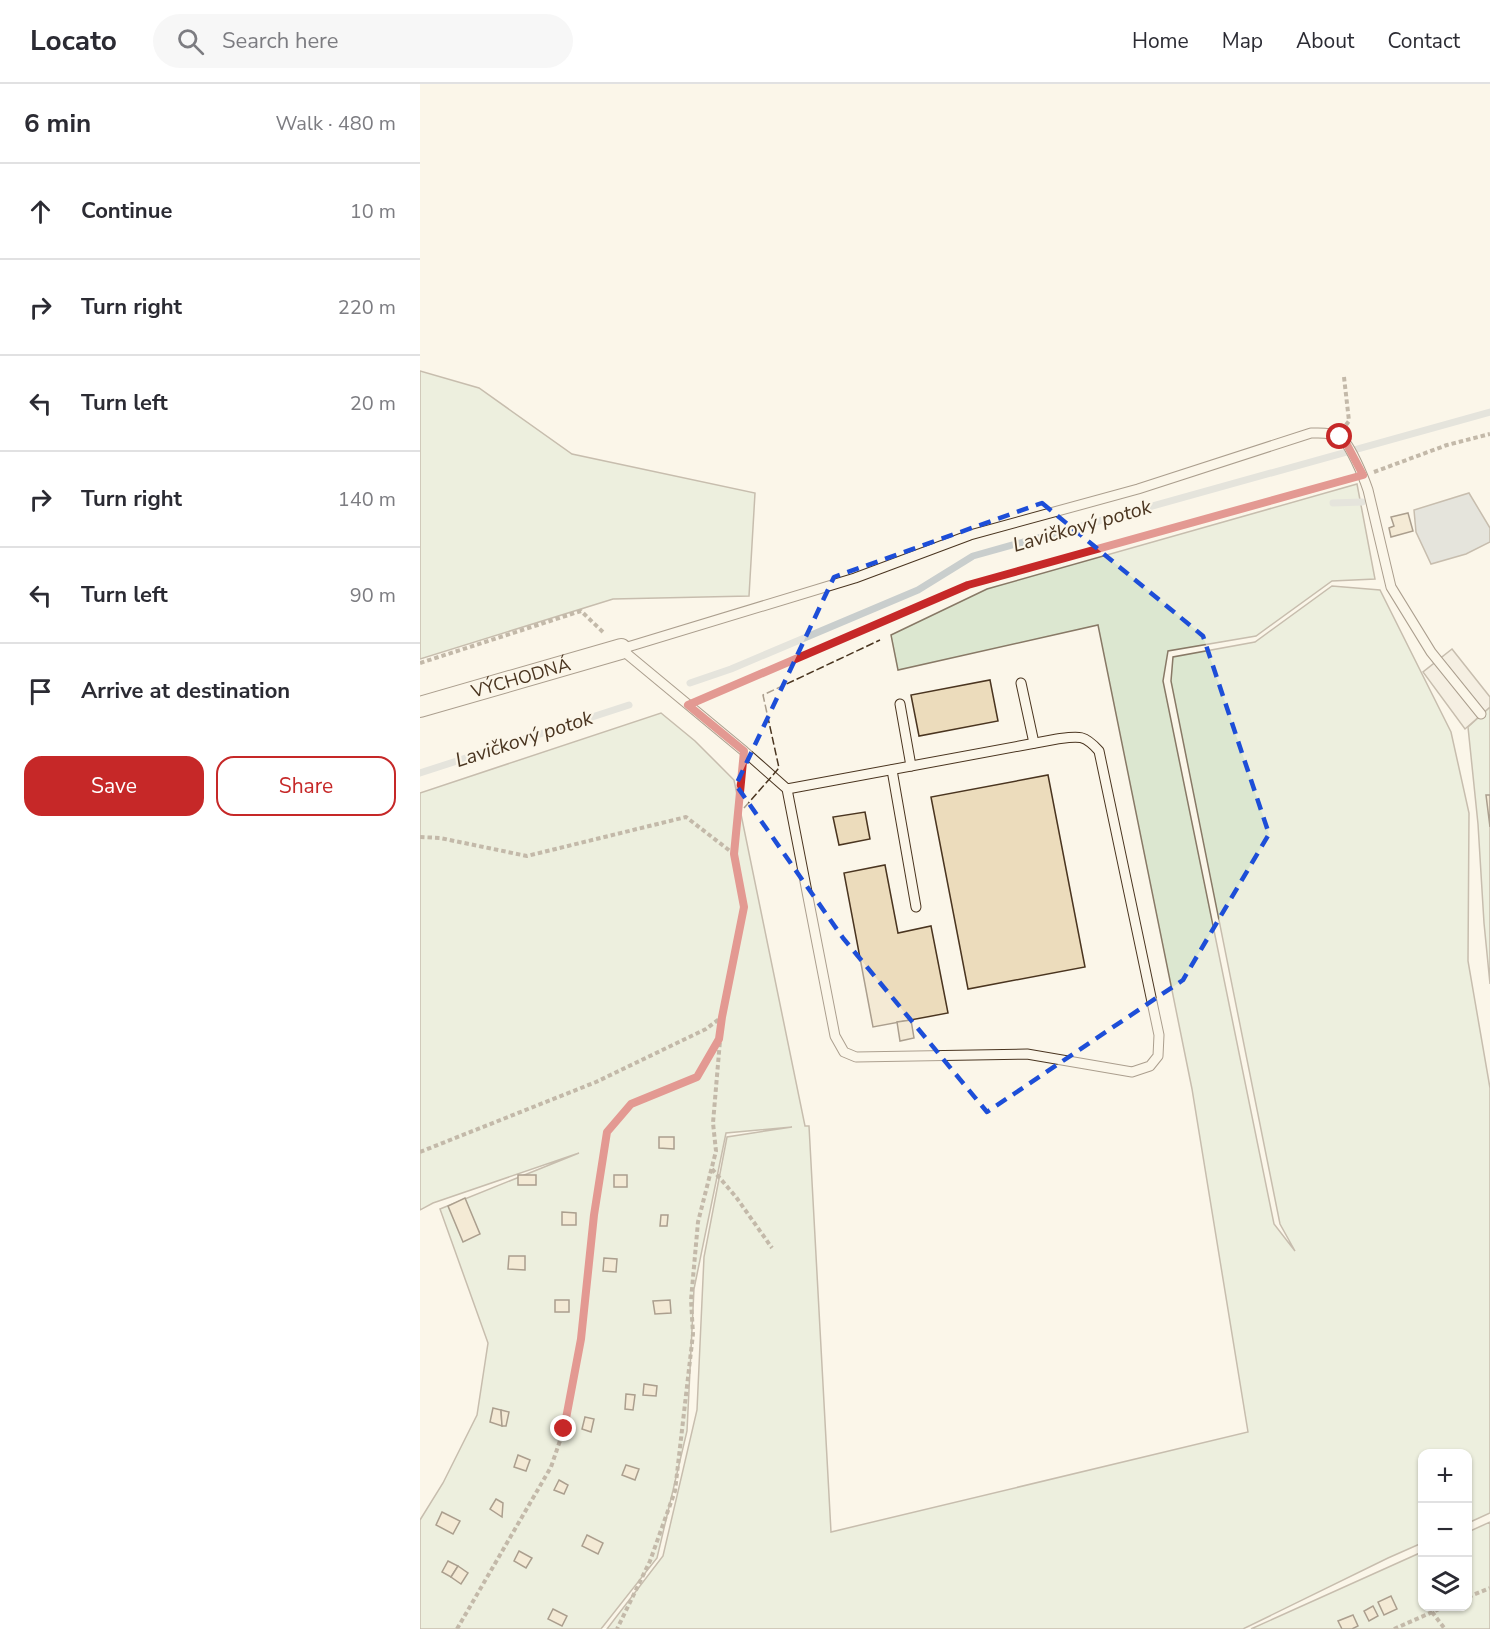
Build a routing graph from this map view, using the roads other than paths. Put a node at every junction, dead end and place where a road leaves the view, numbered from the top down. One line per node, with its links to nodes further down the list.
1 (621, 649): 4 (street, VÝCHODNÁ); 5 (lane); 9 (lane)
2 (1021, 683): 6 (lane)
3 (900, 704): 7 (lane)
4 (420, 707)
5 (1482, 714)
6 (1034, 743): 7 (lane); 9 (lane)
7 (910, 766): 8 (lane)
8 (892, 770): 9 (lane); 10 (lane)
9 (787, 789)
10 (916, 907)

